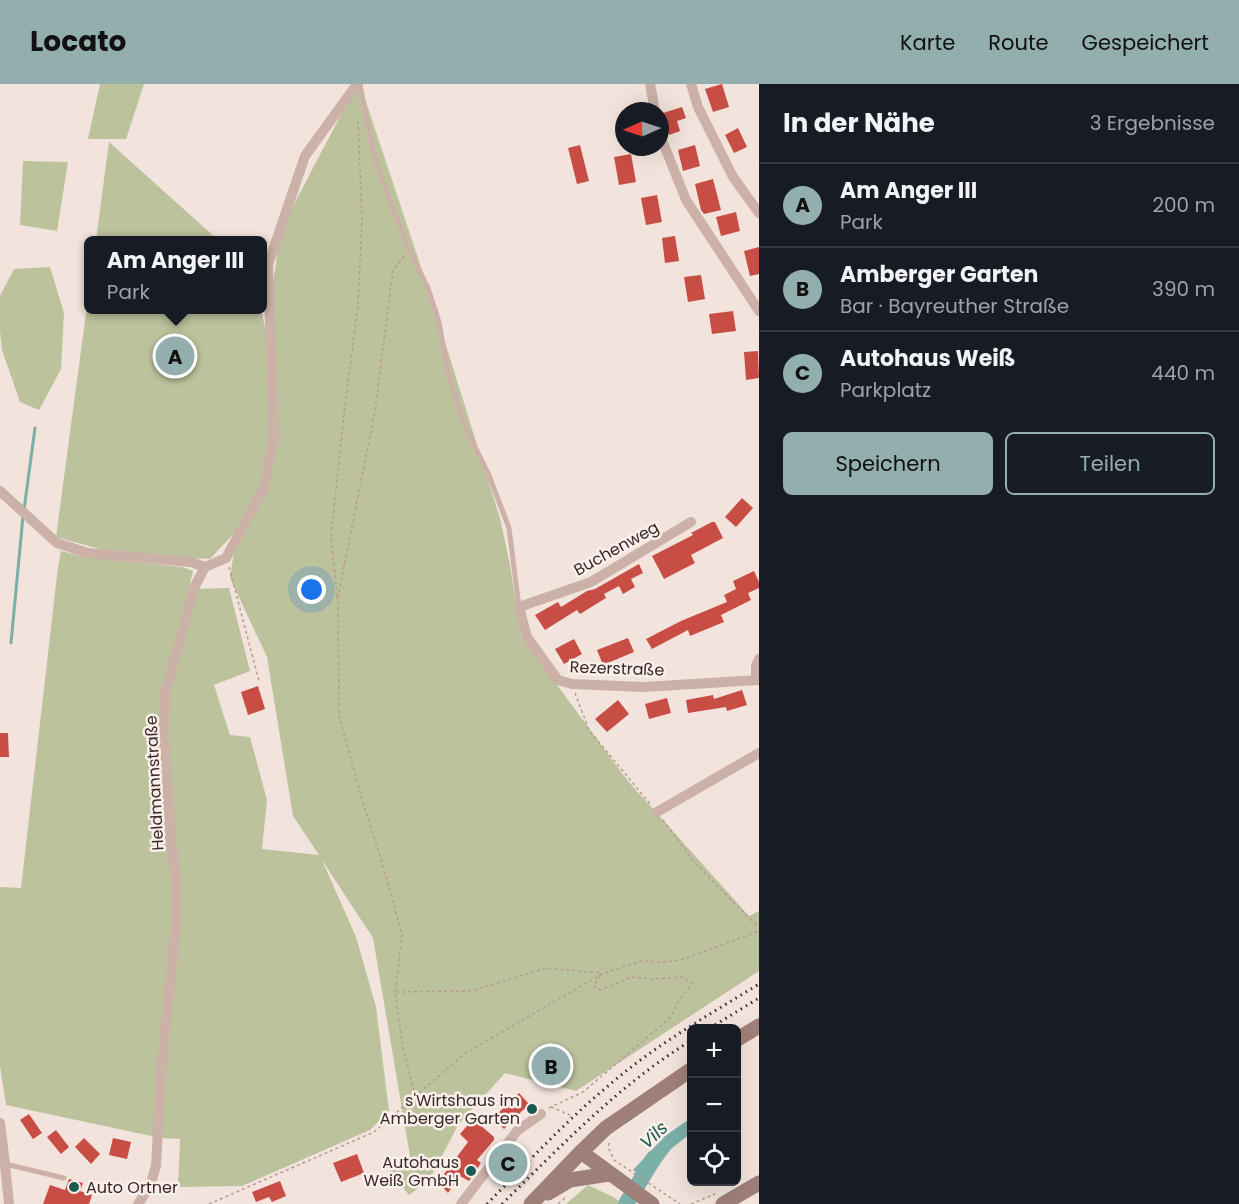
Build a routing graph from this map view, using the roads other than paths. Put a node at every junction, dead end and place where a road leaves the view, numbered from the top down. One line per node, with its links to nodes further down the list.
1 (358, 84): 10 (street); 11 (lane)
2 (650, 84): 4 (street)
3 (691, 84): 6 (street)
4 (653, 102)
5 (668, 156): 7 (street)
6 (759, 213)
7 (759, 311)
8 (0, 491): 10 (street)
9 (691, 522): 11 (street, Buchenweg)
10 (205, 567): 30 (street, Heldmannstraße)
11 (519, 607): 13 (street, Rezerstraße)
12 (759, 659): 13 (street)
13 (757, 680)
14 (759, 753): 15 (street)
15 (657, 812)
16 (759, 1026): 17 (main road)
17 (741, 1037)
18 (687, 1072): 21 (main road)
19 (541, 1114): 31 (street)
20 (0, 1123): 22 (street)
21 (581, 1152): 23 (main road); 27 (main road)
22 (5, 1164): 24 (lane); 26 (street)
23 (611, 1167): 27 (main road); 32 (main road)
24 (64, 1178)
25 (759, 1183): 28 (main road)
26 (4, 1185): 29 (street)
27 (533, 1202)
28 (721, 1203)
29 (9, 1204)
30 (138, 1204)
31 (461, 1204)
32 (652, 1204)

